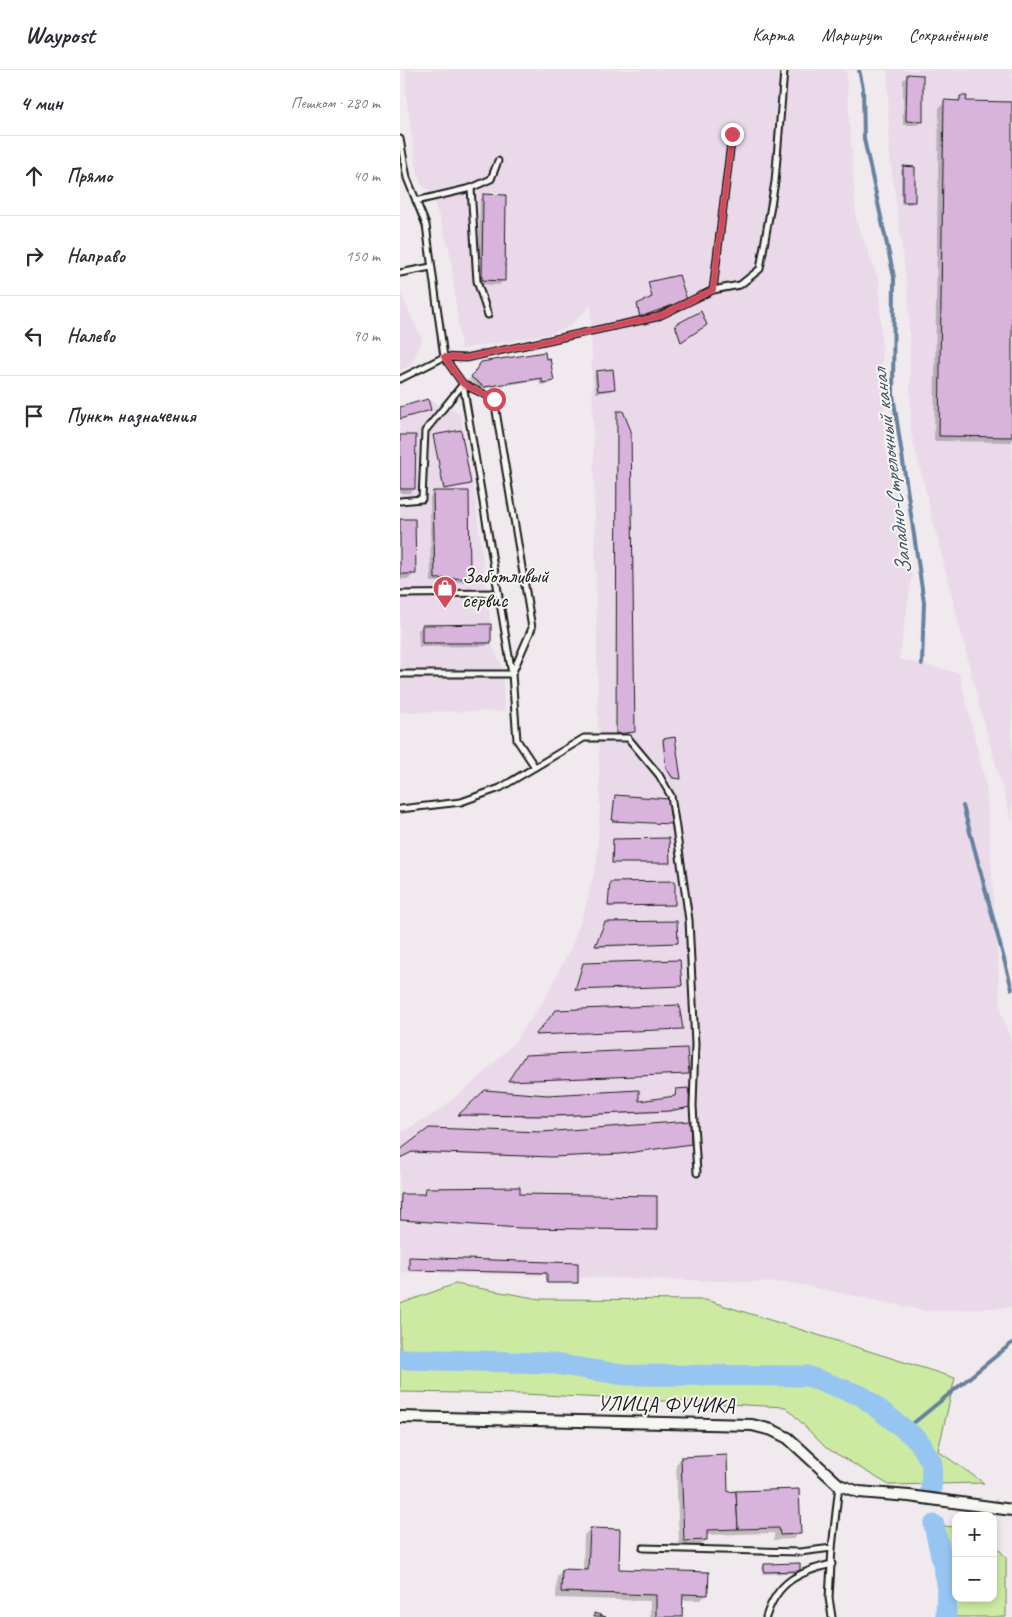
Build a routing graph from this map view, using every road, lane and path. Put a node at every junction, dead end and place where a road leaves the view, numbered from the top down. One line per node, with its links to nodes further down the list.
1 (784, 71): 9 (lane)
2 (732, 134): 9 (lane)
3 (400, 139): 6 (lane)
4 (498, 161): 5 (lane)
5 (471, 188): 6 (lane); 10 (lane)
6 (416, 201): 7 (lane)
7 (432, 267): 8 (lane); 11 (lane)
8 (400, 273)
9 (713, 290): 11 (lane)
10 (488, 316)
11 (444, 357): 12 (lane); 13 (lane)
12 (400, 379)
13 (463, 384): 14 (lane); 15 (lane); 18 (lane)
14 (400, 500)
15 (498, 593): 16 (lane); 18 (lane)
16 (400, 594)
17 (400, 674): 18 (lane)
18 (512, 674): 19 (lane)
19 (535, 767): 20 (lane); 21 (lane)
20 (400, 810)
21 (697, 1173)
22 (400, 1417): 23 (street, УЛИЦА ФУЧИКА)
23 (839, 1485): 24 (street, УЛИЦА ФУЧИКА); 26 (lane)
24 (1012, 1510)
25 (643, 1548): 26 (lane)
26 (832, 1548): 27 (lane)
27 (832, 1564): 28 (lane); 29 (lane)
28 (766, 1617)
29 (832, 1617)

